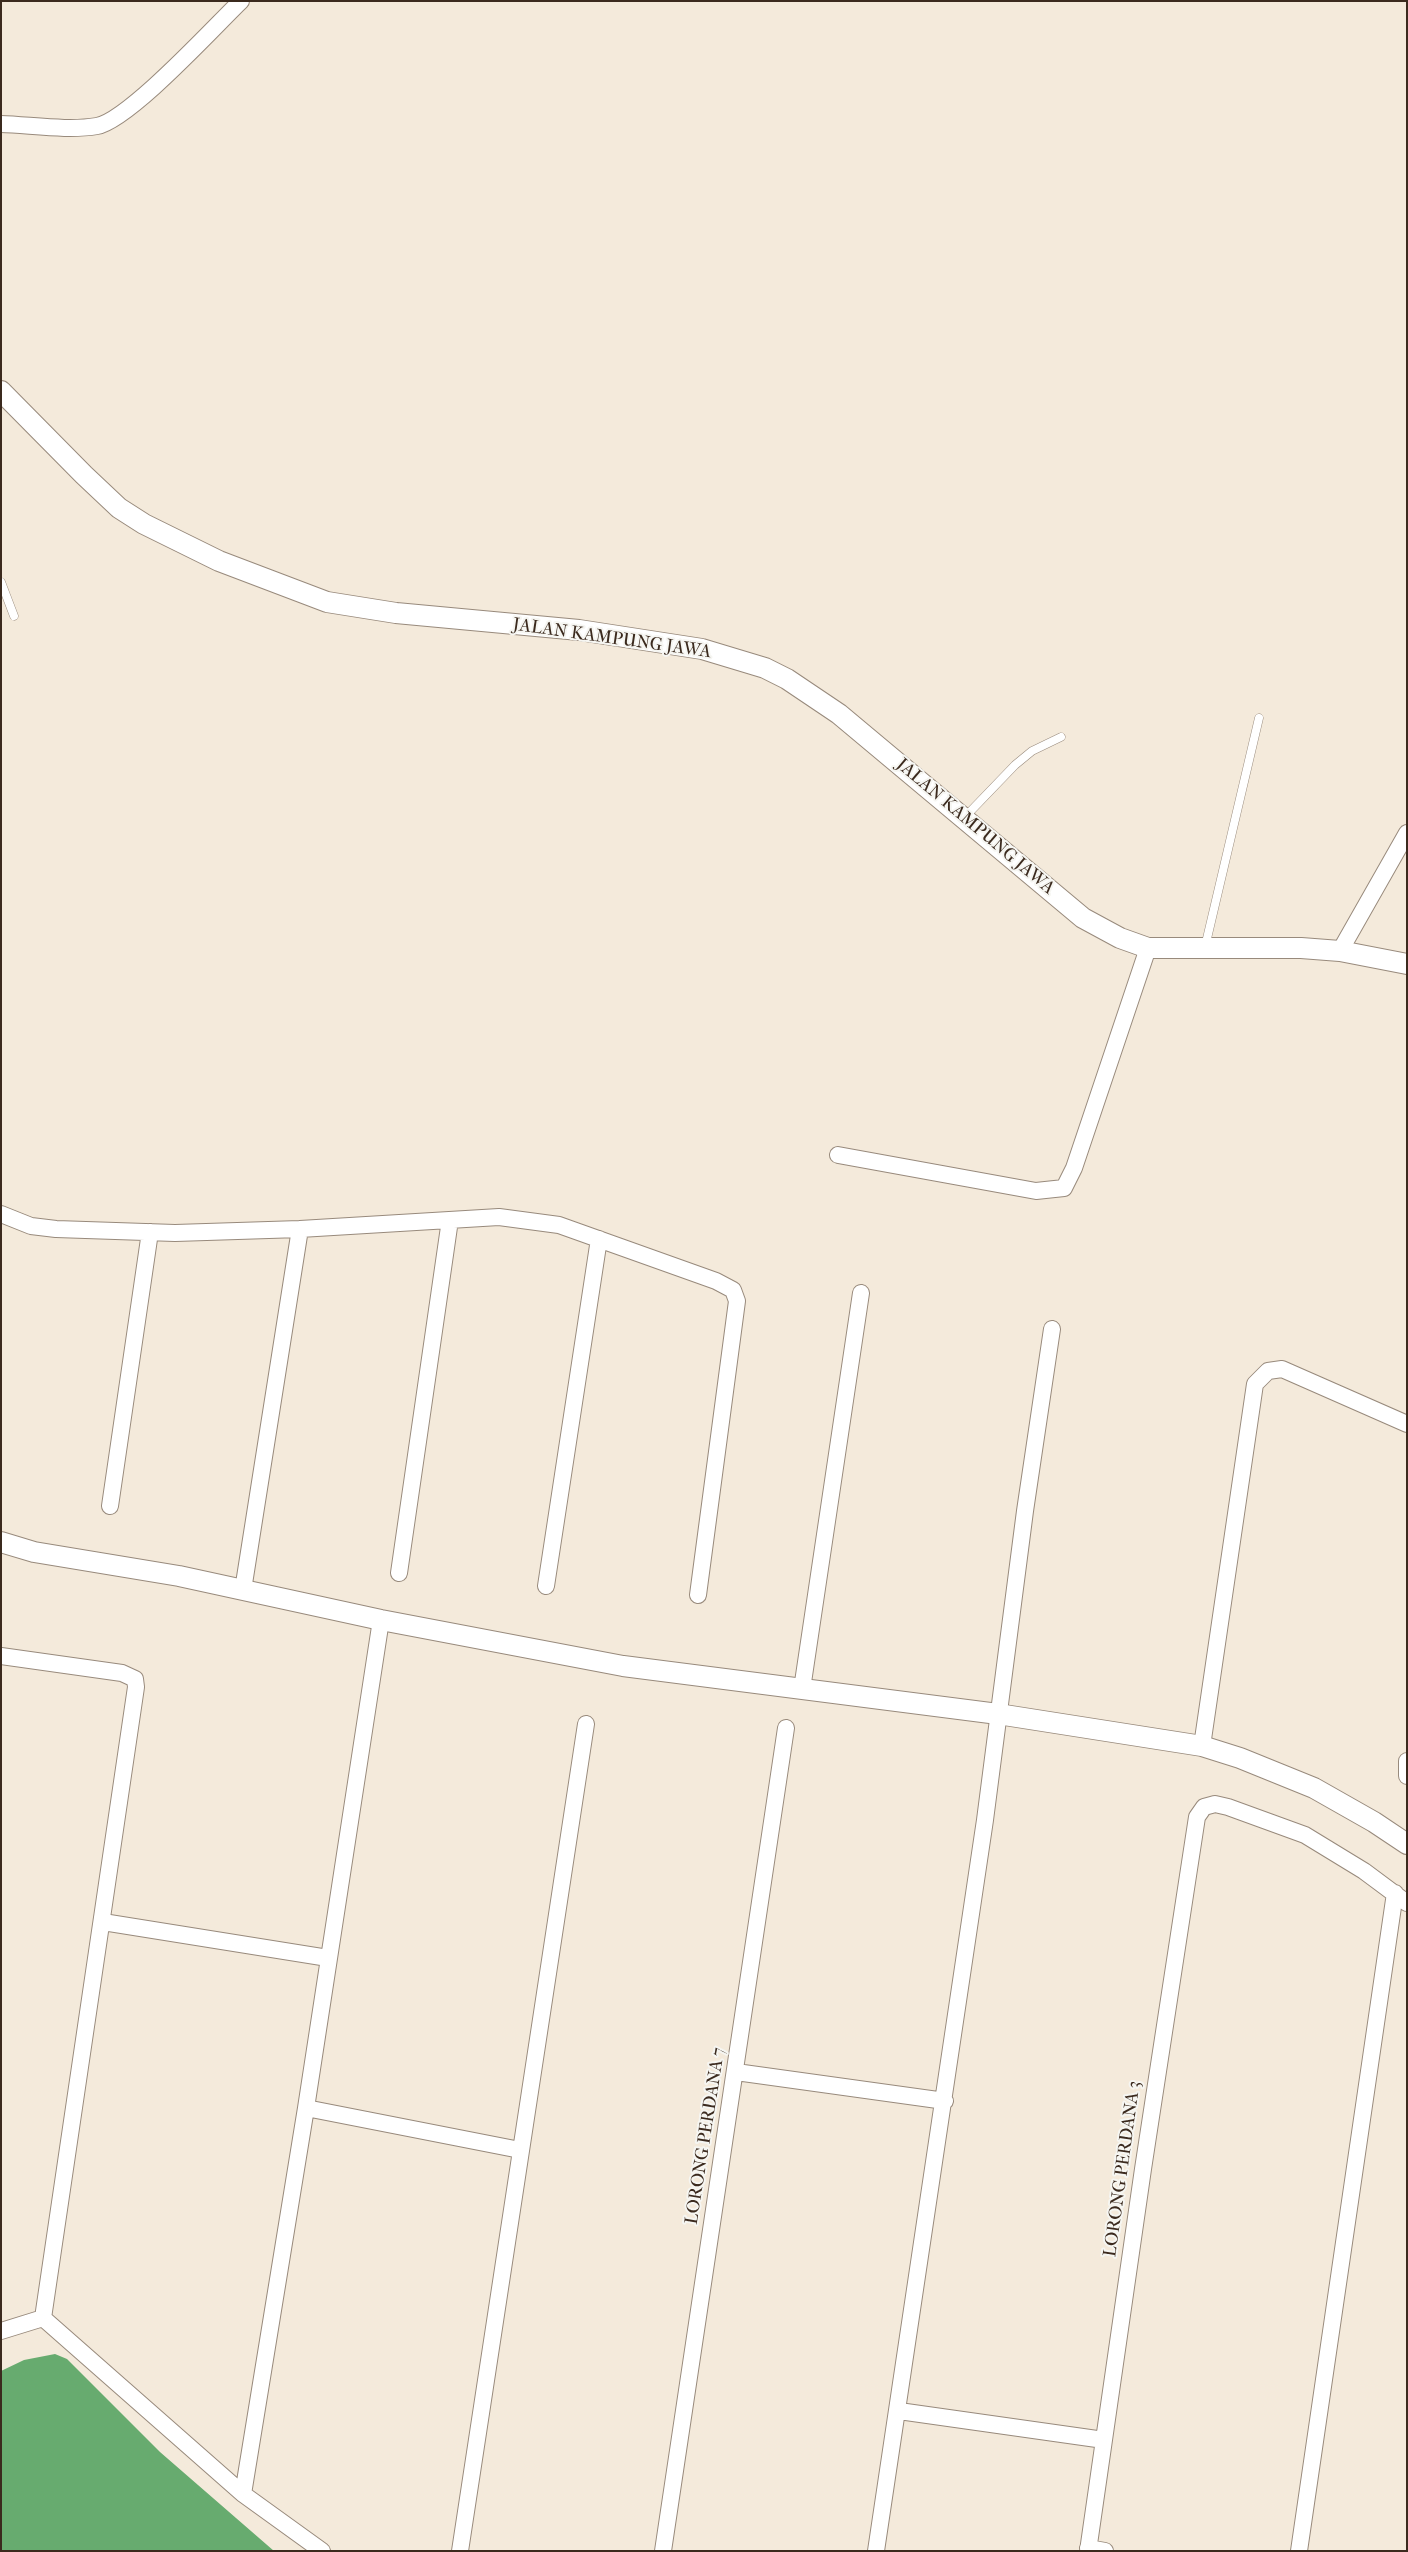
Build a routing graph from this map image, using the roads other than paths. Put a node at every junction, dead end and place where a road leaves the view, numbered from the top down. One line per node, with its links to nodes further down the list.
1 (241, 1): 2 (street)
2 (1, 124)
3 (1, 391): 8 (street, JALAN KAMPUNG JAWA)
4 (1, 582): 5 (lane)
5 (14, 616)
6 (1259, 718): 11 (lane)
7 (1061, 738): 8 (lane)
8 (964, 818): 10 (street, JALAN KAMPUNG JAWA)
9 (1407, 833): 12 (street)
10 (1148, 948): 11 (street, JALAN KAMPUNG JAWA); 14 (street)
11 (1204, 949): 12 (street, JALAN KAMPUNG JAWA)
12 (1340, 951): 13 (street, JALAN KAMPUNG JAWA)
13 (1407, 964)
14 (838, 1155)
15 (1, 1214): 18 (street)
16 (450, 1220): 17 (street); 19 (street); 25 (street)
17 (300, 1229): 18 (street); 27 (street)
18 (150, 1232): 23 (street)
19 (599, 1239): 26 (street); 28 (street)
20 (861, 1292): 31 (street)
21 (1052, 1329): 32 (street)
22 (1407, 1424): 35 (street)
23 (110, 1506)
24 (1, 1542): 27 (street)
25 (399, 1573)
26 (546, 1586)
27 (243, 1590): 29 (street)
28 (698, 1595)
29 (381, 1620): 31 (street); 41 (street)
30 (1, 1656): 40 (street)
31 (802, 1689): 32 (street)
32 (998, 1714): 35 (street); 43 (street)
33 (586, 1724): 45 (street)
34 (786, 1728): 42 (street, LORONG PERDANA 7)
35 (1202, 1746): 38 (street)
36 (1407, 1761): 37 (street)
37 (1407, 1776)
38 (1407, 1844)
39 (1401, 1898): 49 (street, LORONG PERDANA 3); 57 (street)
40 (103, 1922): 41 (street); 46 (street)
41 (328, 1958): 44 (street)
42 (736, 2072): 43 (street); 54 (street, LORONG PERDANA 7)
43 (945, 2101): 48 (street)
44 (306, 2108): 45 (street); 50 (street)
45 (520, 2150): 53 (street)
46 (43, 2318): 47 (street); 50 (street)
47 (1, 2331)
48 (899, 2411): 49 (street); 55 (street)
49 (1104, 2440): 51 (street, LORONG PERDANA 3)
50 (243, 2494): 52 (street)
51 (1088, 2550): 56 (street)
52 (322, 2551)
53 (460, 2551)
54 (663, 2551)
55 (876, 2551)
56 (1104, 2551)
57 (1299, 2551)

